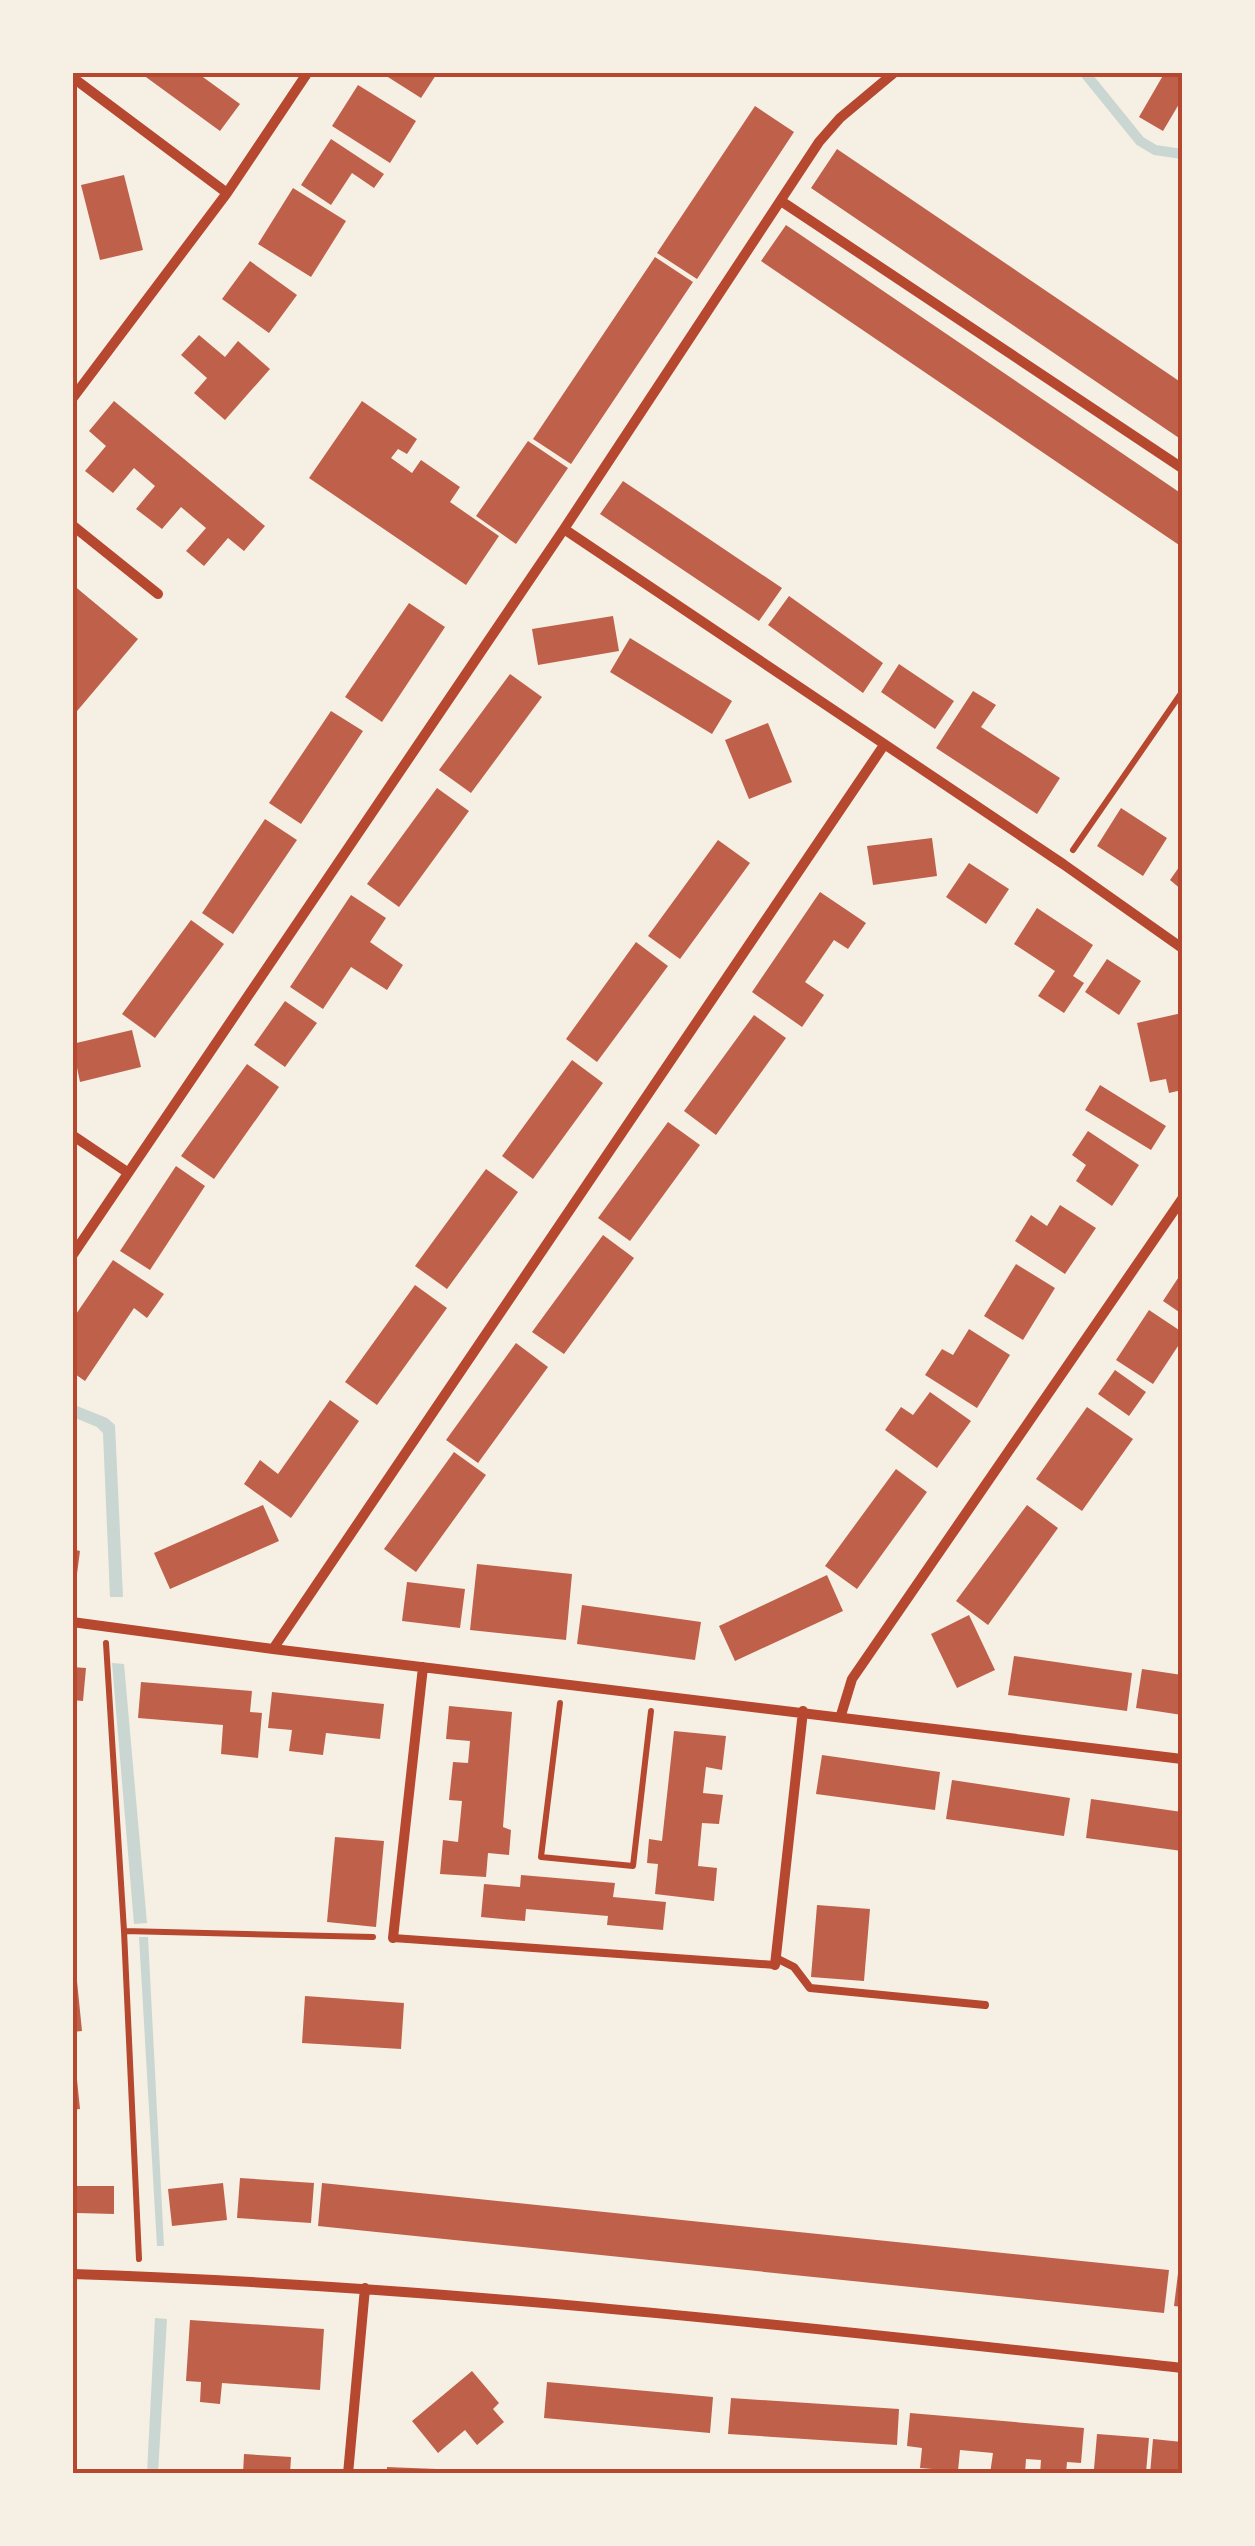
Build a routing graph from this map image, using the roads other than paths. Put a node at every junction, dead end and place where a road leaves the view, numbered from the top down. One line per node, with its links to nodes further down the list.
1 (308, 72): 4 (street)
2 (894, 72): 5 (street)
3 (72, 76): 4 (street)
4 (226, 193): 6 (street)
5 (780, 201): 7 (street); 9 (street)
6 (72, 399)
7 (1182, 468)
8 (72, 525): 10 (street)
9 (564, 528): 11 (street); 14 (street)
10 (158, 594)
11 (884, 744): 12 (street); 18 (street)
12 (1182, 948)
13 (72, 1136): 14 (street)
14 (127, 1172): 16 (street)
15 (1182, 1199): 21 (street)
16 (72, 1256)
17 (72, 1622): 18 (street)
18 (273, 1649): 19 (street)
19 (423, 1667): 20 (street); 23 (street)
20 (803, 1711): 21 (street); 24 (street)
21 (841, 1716): 22 (street)
22 (1182, 1759)
23 (393, 1938): 24 (lane)
24 (776, 1962): 25 (lane)
25 (985, 2005)
26 (72, 2274): 27 (street)
27 (365, 2288): 28 (street); 29 (street)
28 (1182, 2368)
29 (348, 2474)

